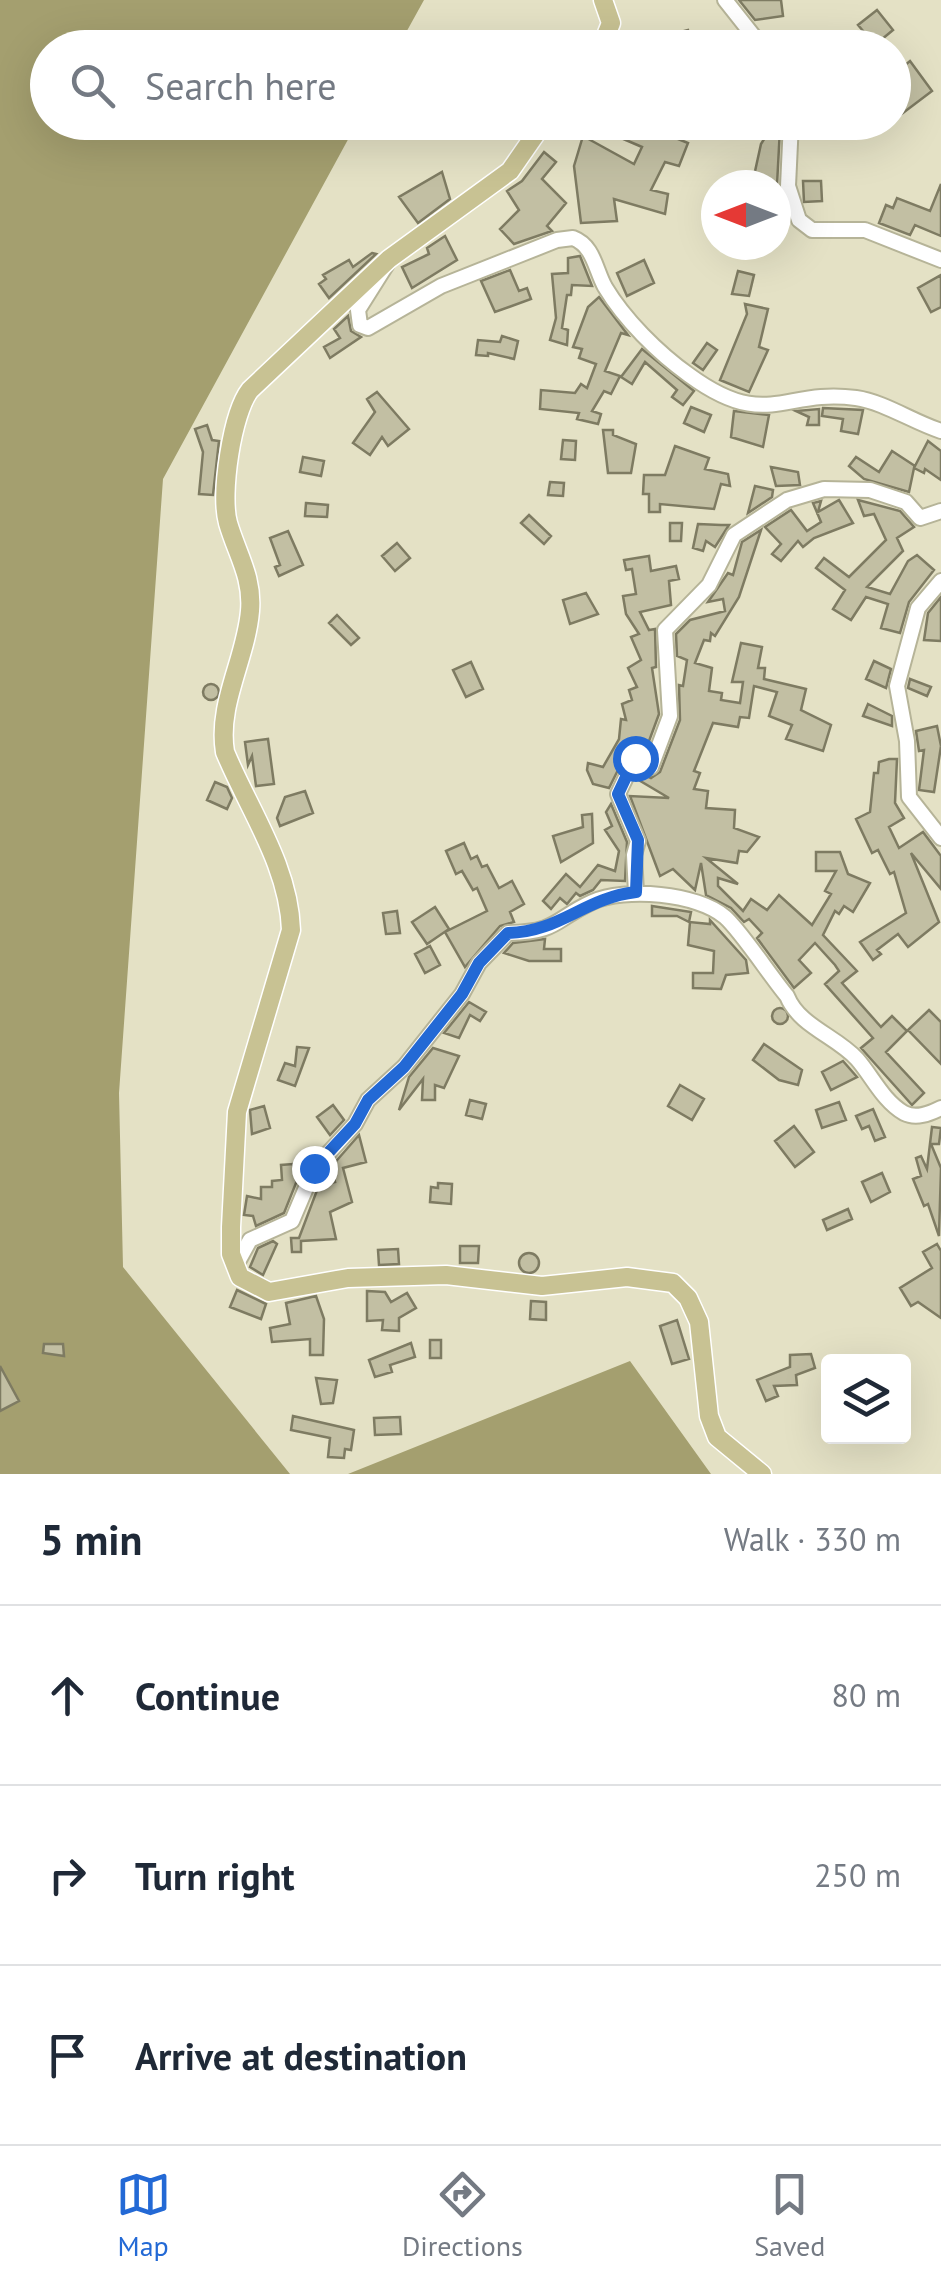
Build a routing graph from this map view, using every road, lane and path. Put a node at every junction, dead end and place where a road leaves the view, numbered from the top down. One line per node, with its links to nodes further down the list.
1 (603, 0): 3 (main road)
2 (725, 0): 4 (street)
3 (608, 30)
4 (749, 30)
5 (534, 140): 7 (main road)
6 (791, 140): 8 (street)
7 (388, 258): 9 (street); 15 (main road)
8 (941, 260)
9 (941, 431)
10 (941, 511): 13 (street)
11 (941, 581): 12 (street)
12 (941, 838)
13 (636, 892): 14 (street); 15 (street)
14 (941, 1108)
15 (235, 1267): 16 (main road)
16 (762, 1474)

